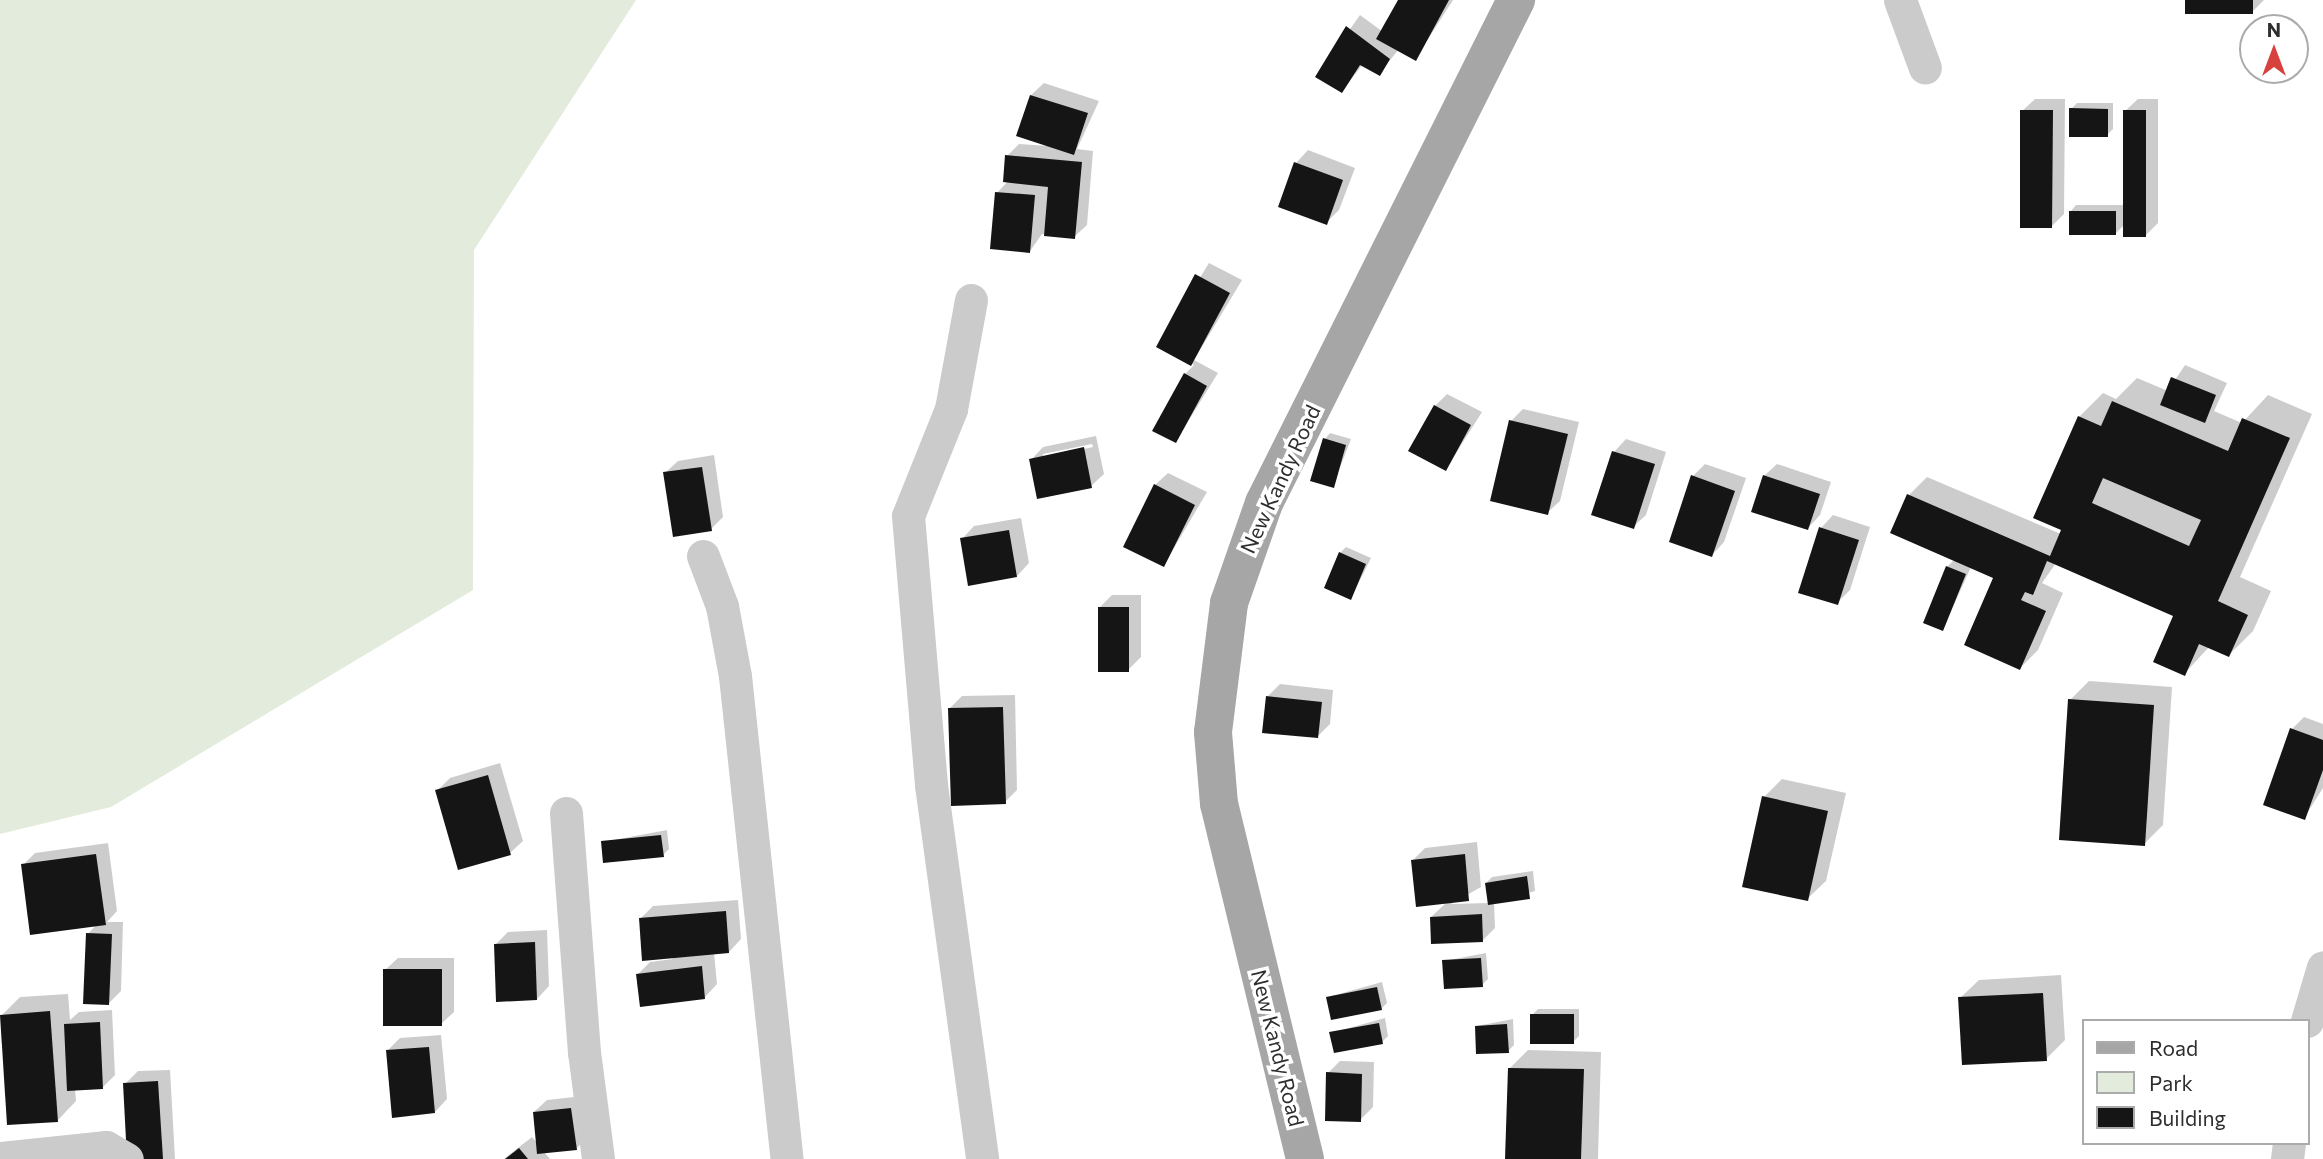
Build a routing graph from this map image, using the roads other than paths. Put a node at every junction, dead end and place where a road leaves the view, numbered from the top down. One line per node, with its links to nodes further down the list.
1 (1517, 0): 14 (main road, New Kandy Road)
2 (1900, 0): 3 (street)
3 (1925, 68)
4 (971, 300): 13 (street)
5 (703, 556): 12 (street)
6 (566, 813): 11 (street)
7 (2323, 967): 8 (street)
8 (2308, 1019)
9 (0, 1158): 10 (street)
10 (127, 1159)
11 (598, 1159)
12 (788, 1159)
13 (982, 1159)
14 (1305, 1159)

